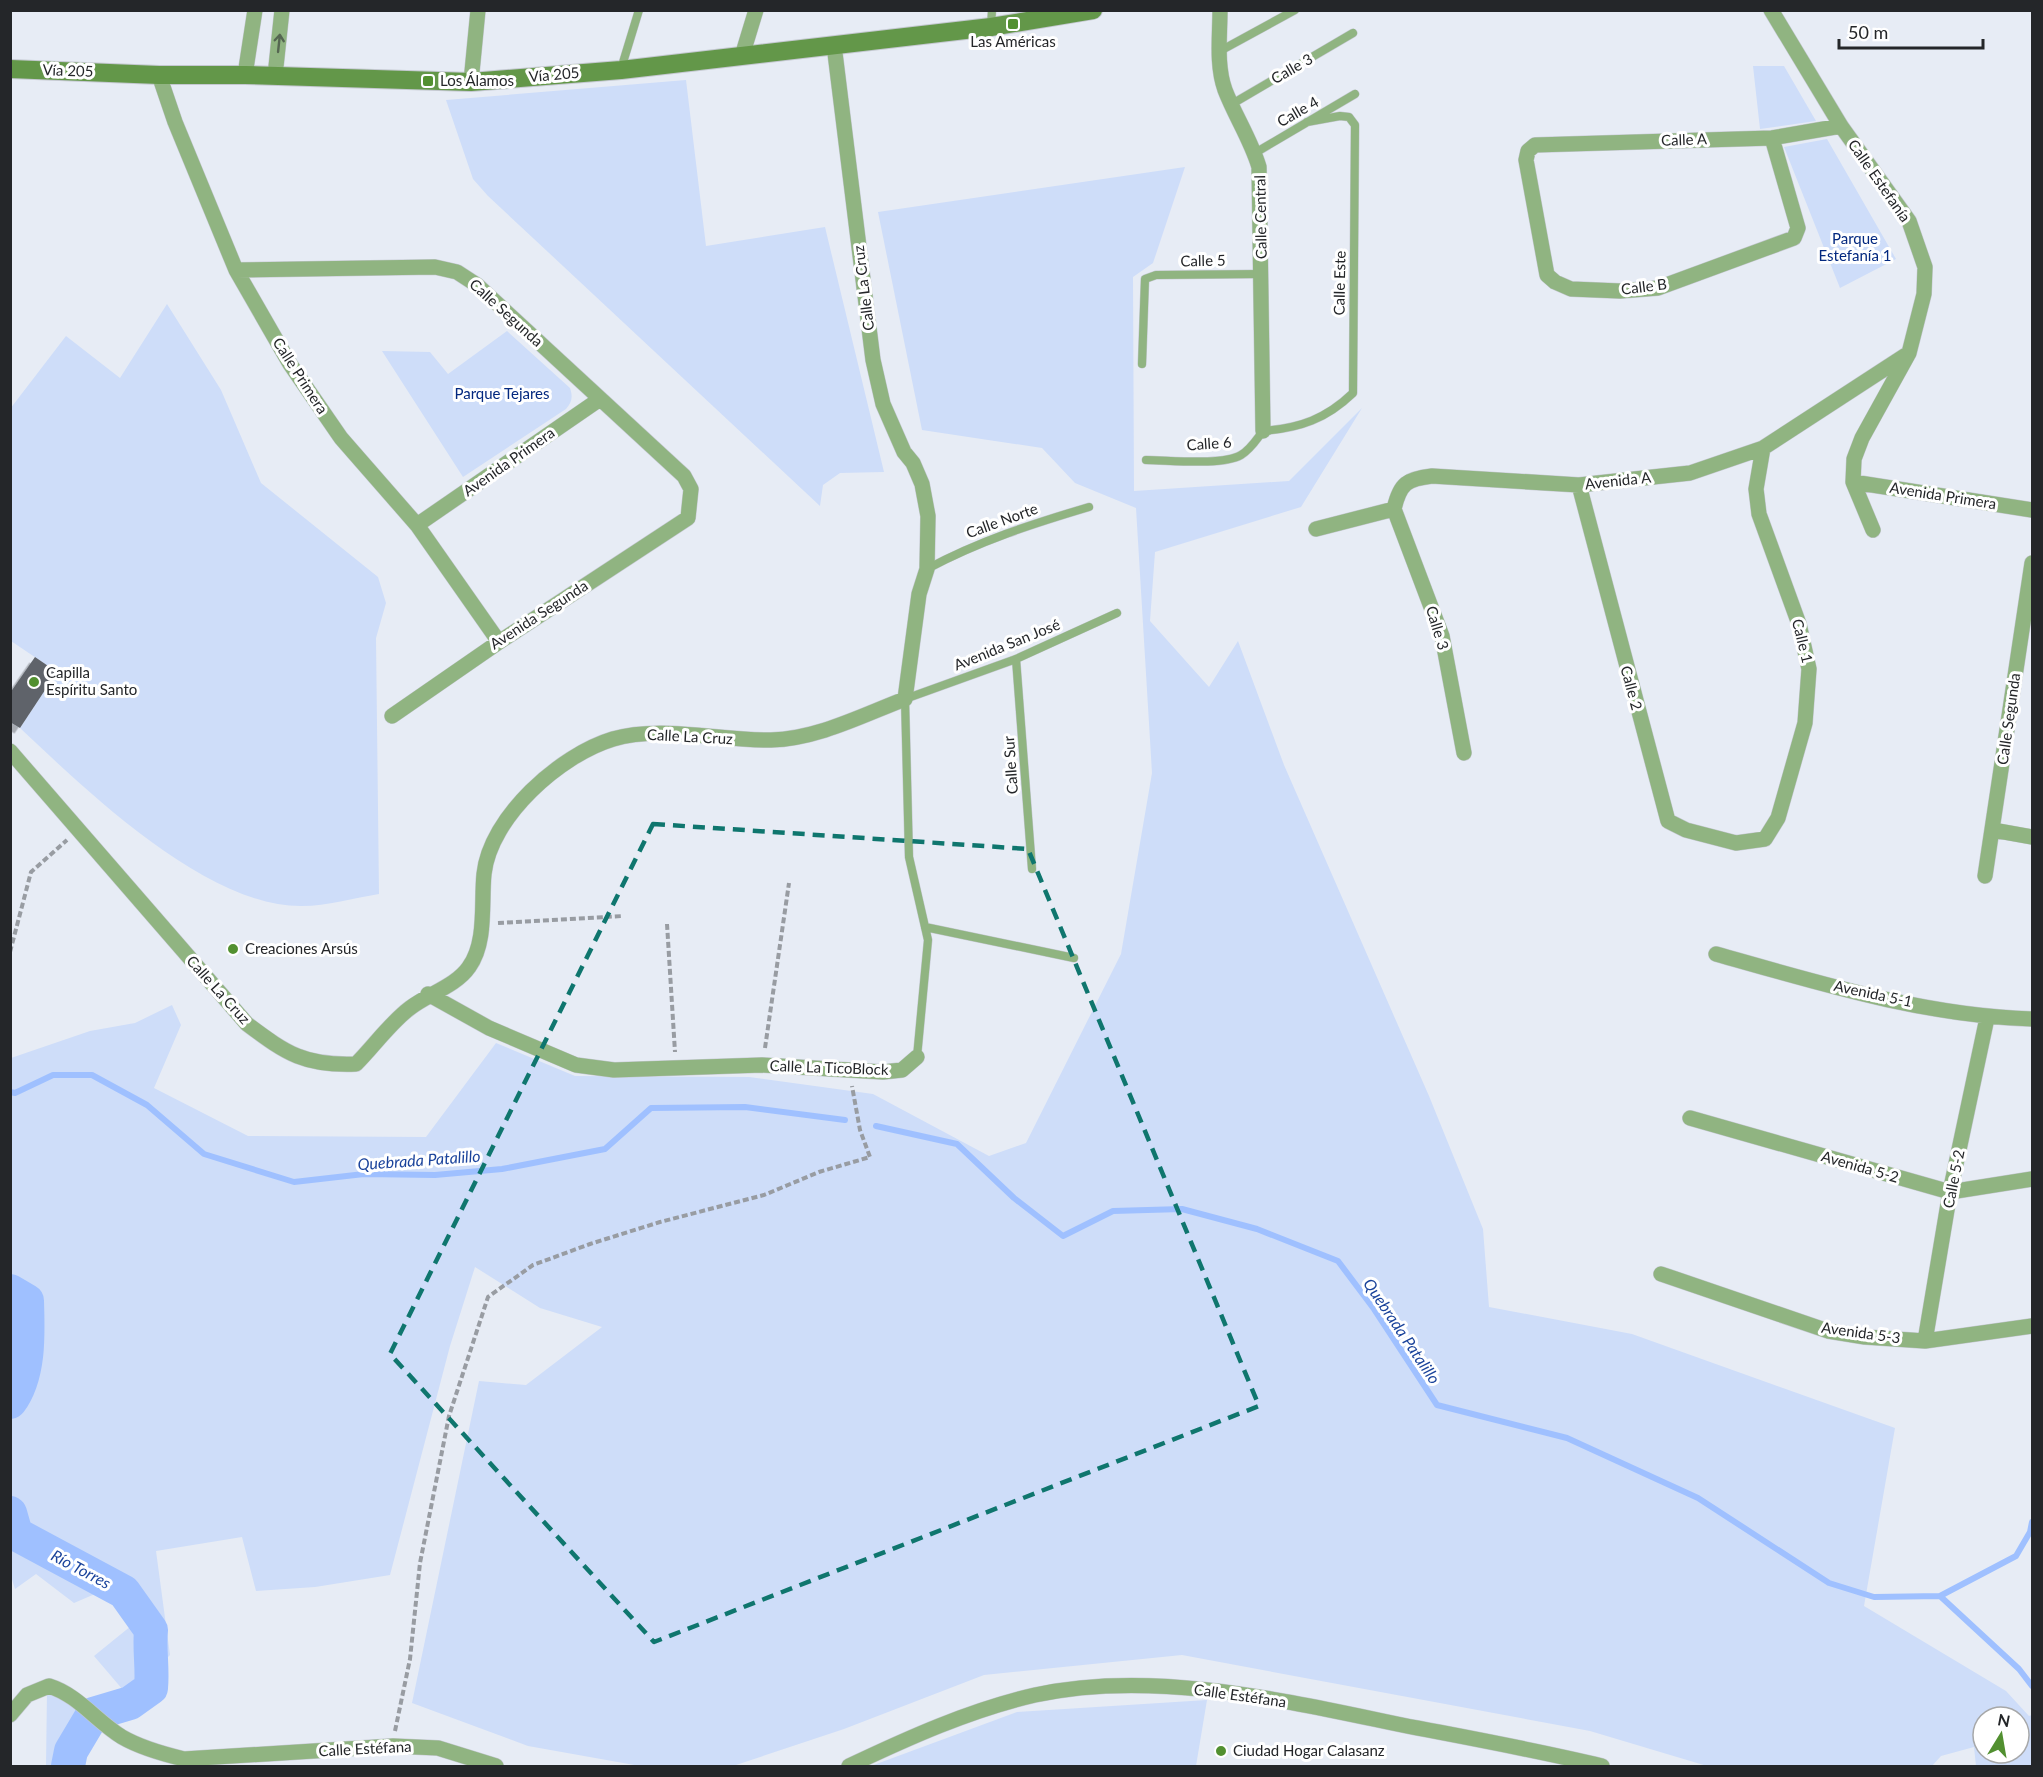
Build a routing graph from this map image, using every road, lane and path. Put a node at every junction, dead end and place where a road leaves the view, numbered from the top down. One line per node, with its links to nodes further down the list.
1 (255, 10): 18 (street)
2 (282, 10): 19 (street, one-way to 2)
3 (478, 10): 20 (street)
4 (639, 10): 16 (lane)
5 (756, 10): 14 (street)
6 (1093, 10): 10 (main road, Vía 205)
7 (1220, 10): 13 (street, Calle Central)
8 (1295, 10): 13 (lane)
9 (1771, 10): 24 (street, Calle Estefanía)
10 (992, 19): 12 (main road, Vía 205)
11 (1353, 33): 22 (lane, Calle 3)
12 (834, 45): 14 (main road, Vía 205); 46 (street, Calle La Cruz)
13 (1220, 51): 22 (street, Calle Central)
14 (742, 56): 16 (main road, Vía 205)
15 (10, 69): 17 (main road, Vía 205)
16 (621, 70): 20 (main road, Vía 205)
17 (159, 75): 18 (main road, Vía 205); 28 (street, Calle Primera)
18 (245, 75): 19 (main road, Vía 205)
19 (275, 76): 20 (main road, Vía 205)
20 (471, 82)
21 (1356, 94): 23 (lane, Calle 4)
22 (1232, 104): 27 (street, Calle Central)
23 (1307, 122): 27 (lane, Calle 4); 33 (lane, Calle Este)
24 (1842, 126): 25 (street, Calle A); 30 (street, Calle Estefanía)
25 (1772, 138): 26 (street, Calle A); 26 (street, Calle B)
26 (1528, 151)
27 (1255, 153): 29 (street, Calle Central)
28 (236, 270): 32 (street, Calle Segunda); 42 (street, Calle Primera)
29 (1262, 274): 31 (lane, Calle 5); 33 (street, Calle Central)
30 (1909, 353): 34 (street, Avenida A); 36 (street, Calle Estefanía)
31 (1142, 364)
32 (600, 399): 41 (street, Calle Segunda); 42 (street, Avenida Primera)
33 (1263, 431): 35 (lane, Calle 6)
34 (1763, 448): 37 (street, Avenida A); 57 (street, Calle 1)
35 (1146, 460)
36 (1853, 482): 40 (street, Avenida Primera); 44 (street, Calle Estefanía)
37 (1579, 485): 39 (street, Avenida A); 57 (street, Calle 2)
38 (1089, 507): 46 (lane, Calle Norte)
39 (1394, 509): 43 (street); 53 (street, Calle 3)
40 (2032, 510)
41 (688, 518): 48 (street, Avenida Segunda)
42 (417, 525): 48 (street, Calle Primera)
43 (1316, 529)
44 (1873, 530)
45 (2032, 563): 55 (street, Calle Segunda)
46 (927, 569): 50 (street, Calle La Cruz)
47 (1117, 613): 49 (lane, Avenida San José)
48 (499, 642): 51 (street, Avenida Segunda)
49 (1016, 659): 50 (lane, Avenida San José); 58 (lane, Calle Sur)
50 (905, 699): 62 (street, Calle La Cruz); 64 (lane, Calle La TicoBlock)
51 (392, 716)
52 (10, 751): 54 (street, Calle La Cruz)
53 (1464, 753)
54 (80, 830): 65 (path); 68 (street, Calle La Cruz)
55 (1993, 830): 56 (street); 59 (street, Calle Segunda)
56 (2032, 837)
57 (1736, 843)
58 (1032, 869)
59 (1985, 876)
60 (789, 883): 72 (path)
61 (624, 916): 62 (path)
62 (482, 924): 68 (street, Calle La Cruz)
63 (667, 924): 73 (path)
64 (925, 927): 67 (lane); 71 (lane, Calle La TicoBlock)
65 (10, 952)
66 (1716, 954): 69 (street, Avenida 5-1)
67 (1074, 958)
68 (428, 994): 73 (street, Calle La TicoBlock)
69 (1988, 1018): 70 (street, Avenida 5-1); 77 (street, Calle 5-2)
70 (2032, 1019)
71 (917, 1057): 74 (street, Calle La TicoBlock)
72 (762, 1065): 73 (street, Calle La TicoBlock); 74 (street, Calle La TicoBlock)
73 (676, 1067)
74 (849, 1068): 82 (path)
75 (1690, 1118): 77 (street, Avenida 5-2)
76 (2032, 1179): 77 (street, Avenida 5-2)
77 (1950, 1192): 80 (street, Calle 5-2)
78 (1661, 1274): 80 (street, Avenida 5-3)
79 (2032, 1326): 80 (street, Avenida 5-3)
80 (1925, 1341)
81 (10, 1715): 82 (street, Calle Estéfana)
82 (393, 1746): 84 (street, Calle Estéfana)
83 (1568, 1762): 85 (street, Calle Estéfana); 86 (street, Calle Estéfana)
84 (496, 1767)
85 (849, 1767)
86 (1602, 1767)

